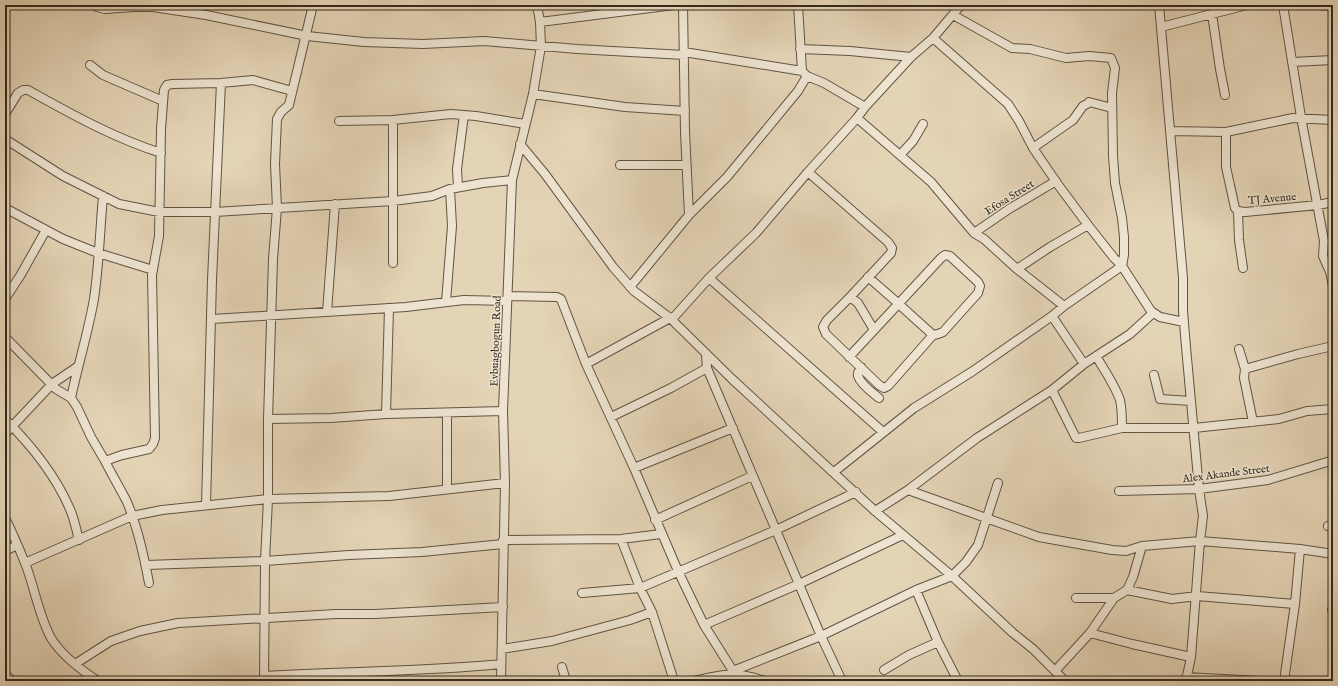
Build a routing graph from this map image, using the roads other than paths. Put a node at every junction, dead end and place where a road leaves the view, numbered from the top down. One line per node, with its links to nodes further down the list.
1 (7, 5): 16 (street)
2 (95, 5): 21 (street)
3 (313, 5): 21 (street)
4 (537, 5): 19 (street, Evbuagbogun Road)
5 (674, 5): 19 (street)
6 (683, 5): 25 (street)
7 (798, 5): 24 (street)
8 (961, 5): 18 (street)
9 (1159, 5): 20 (street)
10 (1247, 5): 17 (street)
11 (1283, 5): 28 (street)
12 (1294, 5): 13 (street)
13 (1308, 5)
14 (1319, 5): 15 (street)
15 (1333, 6)
16 (5, 8)
17 (1212, 14): 20 (street); 34 (street)
18 (953, 15): 22 (street); 37 (street)
19 (540, 22): 23 (street, Evbuagbogun Road)
20 (1161, 27): 48 (street)
21 (306, 36): 23 (street); 32 (street)
22 (933, 38): 26 (street); 52 (street)
23 (541, 46): 25 (street); 33 (street, Evbuagbogun Road)
24 (800, 49): 26 (street); 30 (street)
25 (684, 54): 30 (street); 38 (street)
26 (911, 57): 36 (street)
27 (1333, 60): 28 (street)
28 (1292, 62): 42 (street)
29 (90, 65): 35 (street)
30 (805, 73): 36 (street); 71 (street)
31 (221, 83): 32 (street); 35 (street); 70 (street)
32 (292, 90): 67 (street)
33 (533, 94): 38 (street); 46 (street, Evbuagbogun Road)
34 (1226, 95)
35 (163, 101): 53 (street)
36 (865, 107): 41 (street)
37 (1112, 108): 52 (street); 77 (street)
38 (684, 111): 56 (street)
39 (5, 114): 53 (street)
40 (464, 115): 43 (street); 46 (street); 60 (street)
41 (857, 118): 54 (street); 57 (street)
42 (1301, 118): 44 (street); 49 (street); 65 (street)
43 (393, 120): 45 (street); 62 (street)
44 (1333, 120)
45 (339, 121)
46 (525, 124): 51 (street, Evbuagbogun Road)
47 (923, 124): 54 (street)
48 (1171, 132): 49 (street); 98 (street)
49 (1226, 132): 68 (street, TJ Avenue)
50 (5, 139): 61 (street)
51 (520, 144): 58 (street, Evbuagbogun Road); 84 (street)
52 (1033, 148): 59 (street)
53 (161, 154): 69 (street)
54 (900, 155): 74 (street)
55 (620, 165): 56 (street)
56 (686, 165): 71 (street)
57 (808, 172): 81 (street); 82 (street)
58 (512, 180): 60 (street); 87 (street, Evbuagbogun Road)
59 (1056, 181): 72 (street); 74 (street, Efosa Street)
60 (454, 188): 62 (street); 88 (street)
61 (103, 196): 69 (street); 75 (street)
62 (393, 201): 64 (street); 76 (street)
63 (1333, 202): 65 (street, TJ Avenue)
64 (335, 204): 67 (street); 92 (street)
65 (1318, 205): 68 (street, TJ Avenue); 83 (street)
66 (5, 208): 73 (street)
67 (277, 208): 70 (street); 94 (street)
68 (1238, 211): 78 (street)
69 (159, 212): 70 (street); 80 (street)
70 (215, 212): 97 (street)
71 (689, 216): 84 (street)
72 (1088, 225): 77 (street); 79 (street)
73 (46, 230): 75 (street); 86 (street)
74 (974, 233): 79 (street)
75 (98, 253): 80 (street); 109 (street)
76 (394, 263)
77 (1122, 266): 90 (street); 93 (street)
78 (1243, 268)
79 (1017, 269): 90 (street)
80 (153, 270): 133 (street)
81 (868, 277): 85 (street); 89 (street)
82 (709, 278): 96 (street); 131 (street)
83 (1333, 286)
84 (630, 287): 96 (street)
85 (850, 297): 99 (street); 106 (street)
86 (5, 299)
87 (508, 299): 88 (street); 107 (street); 120 (street, Evbuagbogun Road)
88 (446, 302): 91 (street)
89 (899, 304): 99 (street); 100 (street); 100 (street)
90 (1064, 306): 95 (street)
91 (389, 308): 92 (street); 122 (street)
92 (328, 312): 94 (street)
93 (1153, 313): 98 (street); 105 (street)
94 (272, 314): 97 (street); 125 (street)
95 (1052, 316): 108 (street); 131 (street)
96 (670, 318): 104 (street); 107 (street)
97 (212, 319): 146 (street)
98 (1184, 322): 118 (street)
99 (874, 330): 106 (street)
100 (933, 335): 110 (street)
101 (5, 337): 114 (street)
102 (1333, 346): 112 (street)
103 (1239, 349): 112 (street)
104 (706, 355): 111 (street); 136 (street)
105 (1096, 356): 108 (street); 129 (street)
106 (849, 357): 110 (street)
107 (586, 364): 123 (street)
108 (1084, 364): 115 (street)
109 (77, 367): 114 (street); 116 (street)
110 (861, 367): 117 (street)
111 (707, 368): 123 (street); 128 (street)
112 (1245, 369): 126 (street)
113 (1154, 375): 118 (street)
114 (52, 384): 116 (street); 127 (street)
115 (1052, 390): 129 (street); 142 (street)
116 (71, 398): 133 (street)
117 (879, 398)
118 (1191, 401): 130 (street)
119 (1333, 409): 126 (street)
120 (503, 411): 121 (street); 138 (street, Evbuagbogun Road)
121 (448, 413): 122 (street); 140 (street)
122 (386, 414): 125 (street)
123 (611, 417): 135 (street)
124 (5, 419): 127 (street)
125 (268, 419): 145 (street)
126 (1253, 422): 130 (street)
127 (12, 426): 132 (street); 156 (street)
128 (733, 428): 135 (street); 137 (street)
129 (1122, 428): 130 (street)
130 (1194, 428): 141 (street)
131 (883, 432): 136 (street)
132 (5, 434)
133 (105, 461): 148 (street)
134 (1333, 461): 141 (street, Alex Akande Street)
135 (634, 468): 151 (street)
136 (834, 472): 144 (street)
137 (752, 476): 151 (street); 152 (street)
138 (505, 482): 140 (street); 158 (street, Evbuagbogun Road)
139 (998, 483): 150 (street)
140 (446, 489): 145 (street)
141 (1199, 489): 143 (street, Alex Akande Street); 157 (street)
142 (908, 490): 147 (street); 150 (street)
143 (1118, 491)
144 (856, 492): 147 (street); 152 (street)
145 (268, 499): 146 (street); 164 (street)
146 (206, 506): 148 (street)
147 (875, 511): 154 (street)
148 (132, 516): 156 (street); 166 (street)
149 (5, 518): 159 (street)
150 (986, 518): 160 (street); 168 (street)
151 (655, 520): 153 (street)
152 (776, 530): 167 (street); 170 (street)
153 (661, 534): 155 (street); 167 (street)
154 (903, 535): 168 (street); 170 (street)
155 (621, 539): 158 (street); 171 (street)
156 (79, 540): 165 (street)
157 (1200, 541): 160 (street); 161 (street); 175 (street)
158 (503, 542): 164 (street); 179 (street, Evbuagbogun Road)
159 (17, 545): 162 (street); 165 (street)
160 (1142, 546): 173 (street)
161 (1300, 549): 163 (street); 178 (street)
162 (5, 551)
163 (1333, 554)
164 (265, 561): 166 (street); 181 (street)
165 (25, 563): 188 (street)
166 (146, 565): 169 (street)
167 (678, 571): 171 (street); 182 (street)
168 (952, 576): 172 (street); 192 (street)
169 (149, 583)
170 (799, 584): 182 (street); 184 (street)
171 (640, 588): 174 (street); 180 (street)
172 (916, 590): 184 (street); 185 (street)
173 (1127, 590): 175 (street); 177 (street)
174 (582, 593)
175 (1196, 596): 178 (street); 187 (street)
176 (1076, 598): 177 (street)
177 (1114, 598): 183 (street)
178 (1295, 604): 208 (street)
179 (503, 607): 181 (street); 186 (street, Evbuagbogun Road)
180 (652, 612): 186 (street); 201 (street)
181 (265, 618): 188 (street); 195 (street)
182 (704, 625): 193 (street)
183 (1090, 633): 187 (street); 192 (street)
184 (821, 636): 193 (street); 204 (street)
185 (938, 642): 191 (street); 205 (street)
186 (502, 649): 189 (street, Evbuagbogun Road)
187 (1191, 656): 196 (street)
188 (75, 664): 198 (street)
189 (502, 664): 195 (street); 199 (street, Evbuagbogun Road)
190 (562, 667): 200 (street)
191 (884, 670)
192 (1055, 671): 206 (street)
193 (732, 673): 202 (street); 203 (street)
194 (5, 674): 197 (street)
195 (264, 678)
196 (1186, 679): 207 (street)
197 (12, 681)
198 (98, 681)
199 (501, 681)
200 (566, 681)
201 (674, 681)
202 (694, 681)
203 (765, 681)
204 (842, 681)
205 (958, 681)
206 (1065, 681)
207 (1261, 681)
208 (1284, 681)

